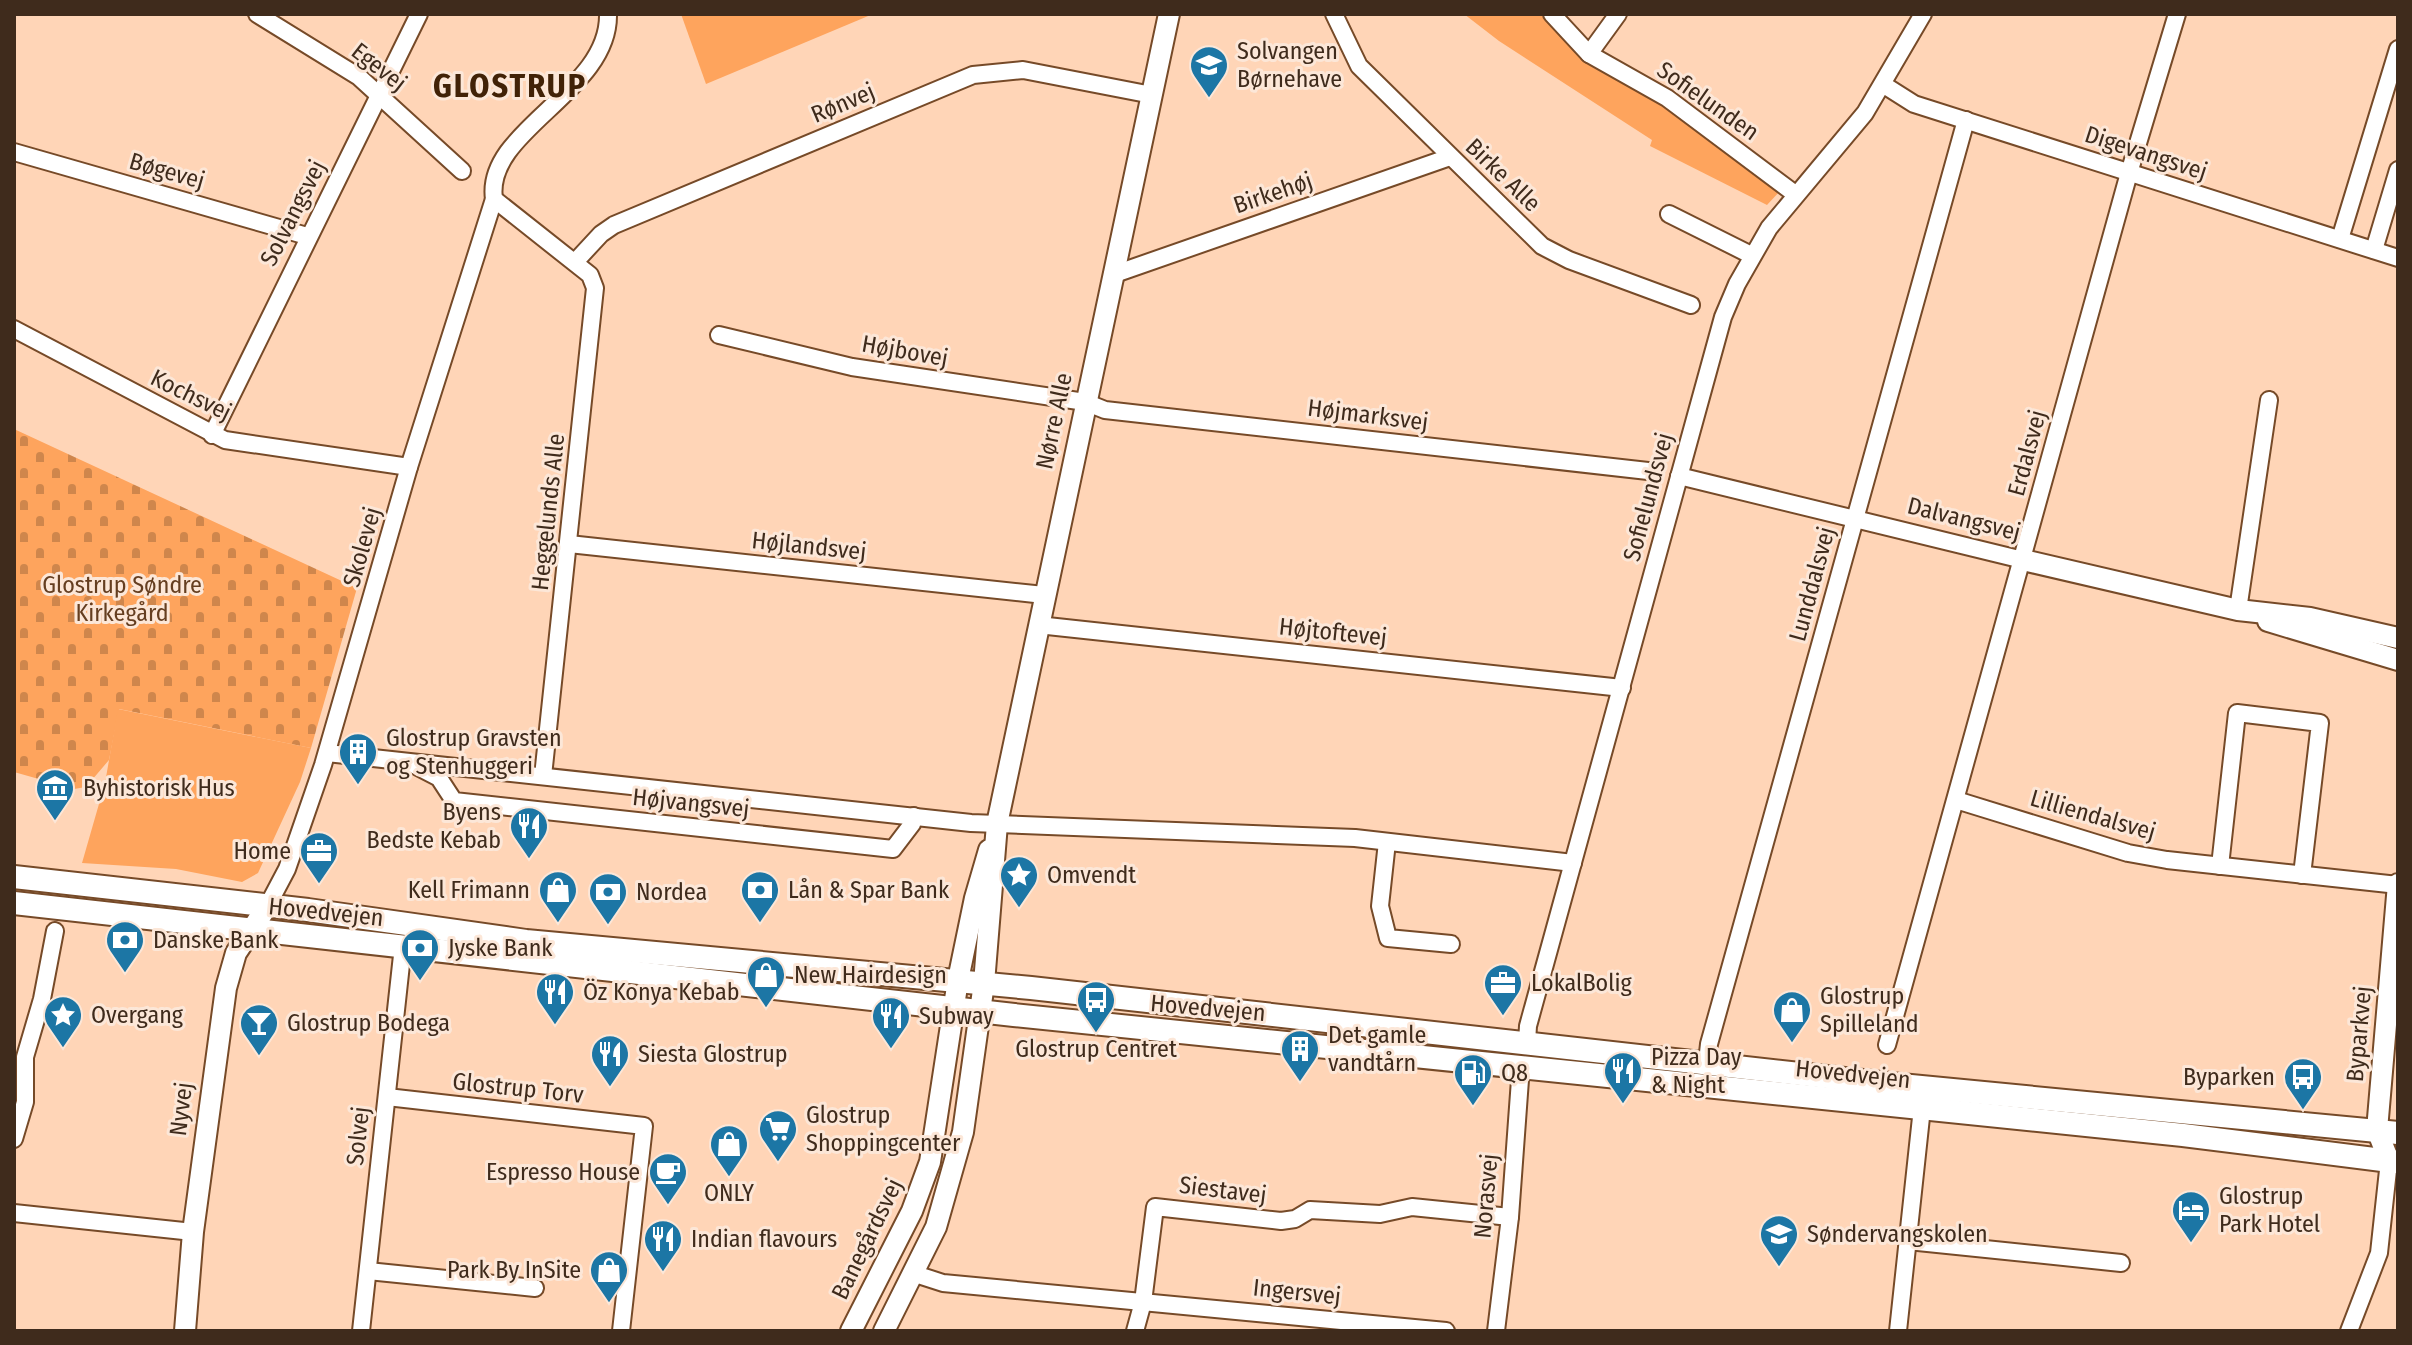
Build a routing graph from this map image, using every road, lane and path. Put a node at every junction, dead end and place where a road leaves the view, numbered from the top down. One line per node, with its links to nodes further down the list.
1 (257, 14): 14 (street, Egevej)
2 (419, 14): 14 (street, Solvangsvej)
3 (608, 14): 22 (street, Skolevej)
4 (1169, 14): 13 (street, Nørre Alle)
5 (1334, 14): 17 (street, Birke Alle)
6 (1552, 14): 11 (street, Sofielunden)
7 (1618, 14): 11 (street)
8 (1923, 14): 12 (street, Sofielundsvej)
9 (2177, 14): 20 (street, Erdalsvej)
10 (2398, 49): 25 (street)
11 (1589, 54): 21 (street, Sofielunden)
12 (1884, 85): 15 (street, Digevangsvej); 21 (street, Sofielundsvej)
13 (1152, 95): 29 (street, Rønvej); 30 (street, Nørre Alle)
14 (381, 96): 19 (street, Egevej); 24 (street, Solvangsvej)
15 (1966, 120): 20 (street, Digevangsvej); 40 (street, Lunddalsvej)
16 (14, 152): 24 (street, Bøgevej)
17 (1450, 157): 30 (street, Birkehøj); 31 (street, Birke Alle)
18 (2398, 170): 26 (street)
19 (462, 171)
20 (2129, 173): 25 (street, Digevangsvej); 42 (street, Erdalsvej)
21 (1795, 194): 27 (street, Sofielundsvej)
22 (494, 199): 29 (street); 37 (street, Skolevej)
23 (1669, 214): 27 (street)
24 (307, 236): 36 (street, Solvangsvej)
25 (2340, 239): 26 (street, Digevangsvej)
26 (2374, 250): 28 (street, Digevangsvej)
27 (1751, 255): 39 (street, Sofielundsvej)
28 (2398, 258)
29 (575, 262): 41 (street, Heggelunds Alle)
30 (1112, 275): 35 (street, Nørre Alle)
31 (1691, 305)
32 (14, 329): 36 (street, Kochsvej)
33 (719, 335): 35 (street, Højbovej)
34 (2269, 400): 44 (street)
35 (1085, 402): 38 (street, Højmarksvej); 43 (street, Nørre Alle)
36 (212, 435): 37 (street, Kochsvej)
37 (409, 467): 49 (street, Skolevej)
38 (1648, 471)
39 (1679, 476): 40 (street, Dalvangsvej); 48 (street, Sofielundsvej)
40 (1855, 519): 42 (street, Dalvangsvej); 76 (street, Lunddalsvej)
41 (569, 544): 43 (street, Højlandsvej); 52 (street, Heggelunds Alle)
42 (2023, 560): 44 (street, Dalvangsvej); 54 (street, Erdalsvej)
43 (1044, 595): 45 (street, Nørre Alle)
44 (2238, 610): 46 (street, Dalvangsvej); 47 (street, Dalvangsvej)
45 (1038, 625): 48 (street, Højtoftevej); 56 (street, Nørre Alle)
46 (2398, 638)
47 (2398, 660)
48 (1622, 688): 58 (street, Sofielundsvej)
49 (327, 753): 50 (street, Højvangsvej); 64 (street, Skolevej)
50 (409, 763): 51 (street, Højvangsvej); 53 (street, Højvangsvej)
51 (474, 769): 52 (street, Højvangsvej); 53 (street)
52 (543, 776): 55 (street, Højvangsvej)
53 (448, 793): 55 (street, Højvangsvej)
54 (1956, 800): 59 (street, Lilliendalsvej); 74 (street, Erdalsvej)
55 (914, 816): 56 (street, Højvangsvej)
56 (996, 832): 57 (street, Højvangsvej); 69 (street, Nørre Alle); 70 (street, Nørre Alle)
57 (1387, 842): 58 (street, Højvangsvej); 67 (street)
58 (1573, 863): 73 (street, Sofielundsvej)
59 (2220, 866): 60 (street, Lilliendalsvej); 60 (street)
60 (2302, 875): 62 (street, Lilliendalsvej)
61 (14, 877): 64 (main road, Hovedvejen)
62 (2398, 884): 80 (street, Byparkvej)
63 (14, 903): 65 (main road, Hovedvejen)
64 (268, 905): 65 (street, Nyvej); 69 (main road, Hovedvejen)
65 (249, 930): 68 (main road, Hovedvejen); 85 (street, Nyvej)
66 (55, 931): 81 (street)
67 (1451, 944)
68 (403, 946): 71 (main road, Hovedvejen); 78 (street, Solvej)
69 (958, 980): 70 (main road, Hovedvejen); 71 (street, Banegårdsvej)
70 (984, 983): 72 (street, Nørre Alle); 73 (main road, Hovedvejen)
71 (954, 1008): 72 (main road, Hovedvejen); 96 (street, Banegårdsvej)
72 (980, 1011): 77 (main road, Hovedvejen); 89 (street)
73 (1527, 1042): 75 (main road, Hovedvejen)
74 (1887, 1045)
75 (1682, 1059): 76 (main road, Hovedvejen); 77 (main road)
76 (1707, 1062): 80 (main road, Hovedvejen)
77 (1521, 1066): 79 (main road, Hovedvejen); 84 (street, Norasvej)
78 (387, 1097): 88 (street, Solvej); 95 (street, Glostrup Torv)
79 (1922, 1108): 82 (main road, Hovedvejen); 86 (street)
80 (2391, 1133): 82 (street, Byparkvej)
81 (14, 1139)
82 (2394, 1162): 102 (street)
83 (14, 1213): 85 (street)
84 (1510, 1217): 91 (street, Siestavej); 100 (street, Norasvej)
85 (193, 1232): 92 (street, Nyvej)
86 (1908, 1241): 87 (street); 101 (street)
87 (2121, 1263)
88 (368, 1271): 90 (street); 94 (street, Solvej)
89 (915, 1274): 91 (street); 97 (street)
90 (535, 1288)
91 (1143, 1302): 98 (street); 99 (street, Ingersvej)
92 (185, 1330): 93 (street)
93 (197, 1331)
94 (361, 1331)
95 (621, 1331)
96 (851, 1331)
97 (884, 1331)
98 (1135, 1331)
99 (1446, 1331)
100 (1496, 1331)
101 (1898, 1331)
102 (2349, 1331)

